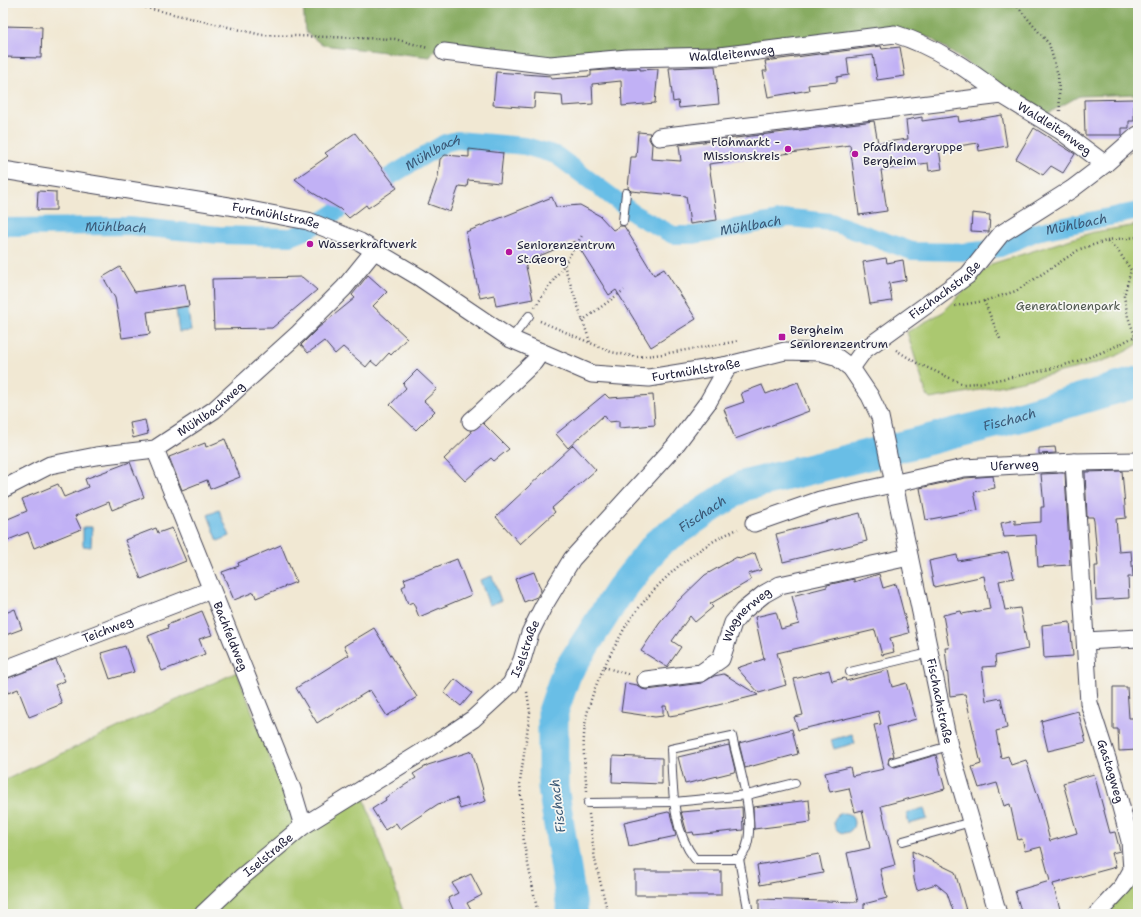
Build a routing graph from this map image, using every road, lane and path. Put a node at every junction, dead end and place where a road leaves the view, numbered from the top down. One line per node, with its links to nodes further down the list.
1 (126, 3): 3 (path)
2 (1017, 3): 5 (path)
3 (444, 52): 4 (street, Waldleitenweg)
4 (1002, 95): 5 (street, Waldleitenweg); 7 (street)
5 (1061, 131): 8 (street, Waldleitenweg)
6 (1138, 135): 8 (street, Fischachstraße)
7 (659, 137)
8 (1105, 164): 18 (street, Fischachstraße)
9 (3, 170): 15 (street, Furtmühlstraße)
10 (626, 193): 11 (lane)
11 (623, 221)
12 (583, 234): 16 (path)
13 (1138, 237): 14 (path)
14 (1106, 240): 19 (path); 23 (path)
15 (374, 250): 24 (street, Furtmühlstraße); 32 (street, Mühlbachweg)
16 (564, 265): 20 (path); 21 (path)
17 (624, 290): 21 (path)
18 (936, 300): 19 (path); 30 (street, Fischachstraße)
19 (984, 301): 25 (path)
20 (529, 316): 24 (lane)
21 (582, 321): 26 (path)
22 (1138, 334): 23 (path)
23 (1134, 336): 27 (path)
24 (511, 339): 28 (street, Furtmühlstraße)
25 (1001, 341)
26 (590, 342)
27 (896, 350)
28 (541, 352): 29 (street, Furtmühlstraße); 31 (street)
29 (729, 365): 30 (street, Furtmühlstraße); 55 (street, Iselstraße)
30 (851, 368): 35 (street, Fischachstraße)
31 (470, 421)
32 (155, 449): 36 (street, Mühlbachweg); 39 (street, Bachfeldweg)
33 (1138, 461): 34 (street, Uferweg)
34 (1074, 462): 35 (street, Uferweg); 41 (street, Gastagweg)
35 (894, 485): 37 (street); 38 (street, Fischachstraße)
36 (3, 489)
37 (754, 523): 43 (path)
38 (909, 557): 42 (street, Fischachstraße); 46 (street, Wagnerweg)
39 (211, 590): 44 (street, Teichweg); 55 (street, Bachfeldweg)
40 (1138, 638): 41 (street)
41 (1086, 641): 63 (street, Gastagweg)
42 (929, 653): 45 (lane); 48 (street, Fischachstraße)
43 (604, 666): 46 (path); 53 (path)
44 (3, 670)
45 (850, 672)
46 (646, 680)
47 (526, 690): 59 (path)
48 (949, 746): 49 (lane); 54 (street, Fischachstraße)
49 (892, 762)
50 (795, 783): 51 (lane)
51 (747, 795): 52 (lane); 52 (lane); 57 (lane)
52 (674, 802): 53 (lane); 57 (lane)
53 (588, 803): 60 (path)
54 (970, 822): 56 (lane); 62 (street, Fischachstraße)
55 (303, 826): 58 (street, Iselstraße)
56 (903, 841)
57 (739, 859): 61 (lane)
58 (203, 914)
59 (538, 914)
60 (608, 914)
61 (749, 914)
62 (998, 914)
63 (1097, 914)

